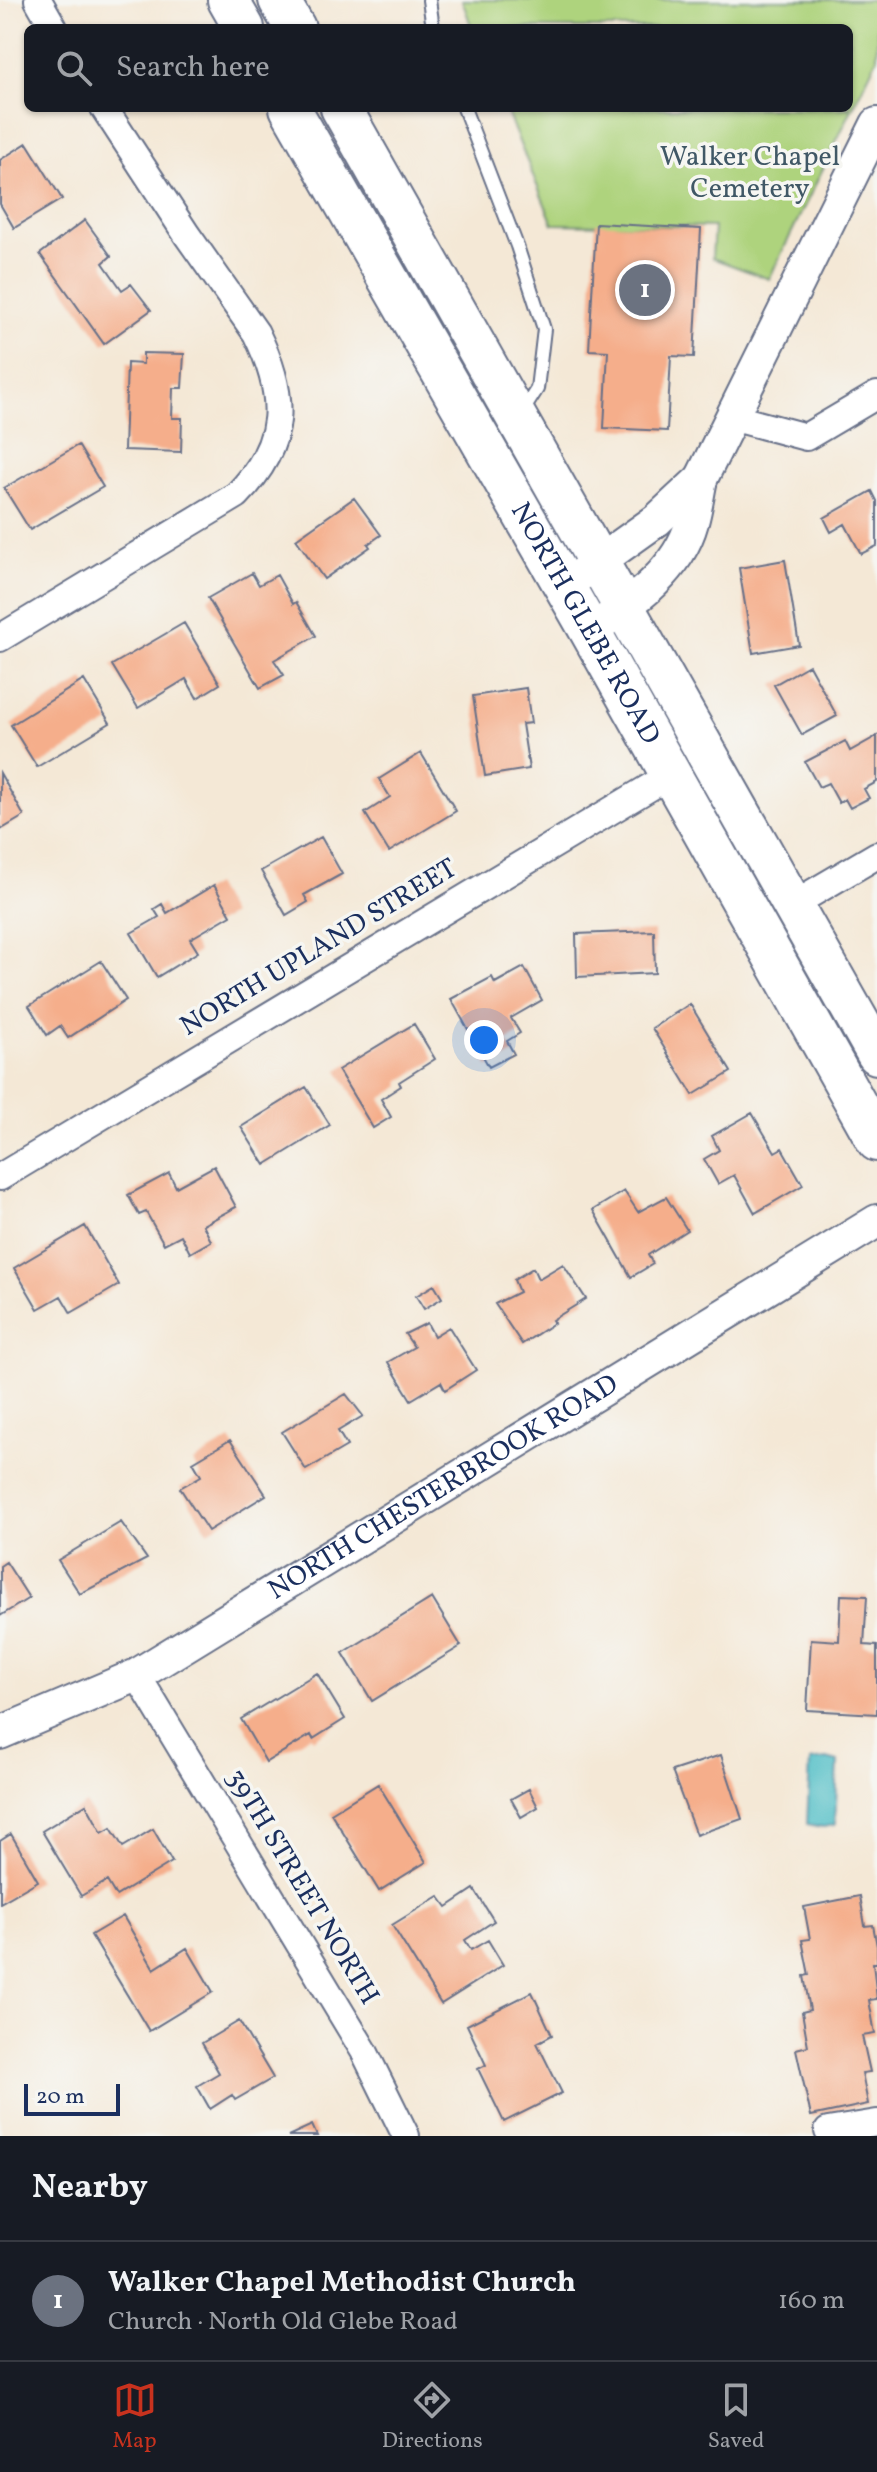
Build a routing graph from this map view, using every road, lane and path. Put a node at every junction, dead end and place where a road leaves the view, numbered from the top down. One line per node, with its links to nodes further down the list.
1 (38, 0): 5 (street)
2 (228, 0): 6 (main road)
3 (279, 0): 7 (main road)
4 (429, 0): 8 (lane)
5 (52, 24)
6 (242, 24)
7 (293, 24)
8 (432, 24)
9 (107, 112): 22 (street)
10 (292, 112): 19 (main road, NORTH GLEBE ROAD)
11 (343, 112): 16 (main road, NORTH GLEBE ROAD)
12 (466, 112): 16 (lane)
13 (877, 124): 15 (street)
14 (877, 395): 15 (street)
15 (731, 417): 17 (street)
16 (517, 420): 18 (main road, NORTH GLEBE ROAD)
17 (701, 479): 18 (street); 20 (street)
18 (598, 562): 19 (street); 20 (main road, NORTH GLEBE ROAD)
19 (565, 587): 21 (main road, NORTH GLEBE ROAD)
20 (625, 607): 21 (street); 25 (main road, NORTH GLEBE ROAD)
21 (590, 631): 23 (main road, NORTH GLEBE ROAD)
22 (0, 638)
23 (672, 774): 27 (main road, NORTH GLEBE ROAD); 28 (street, NORTH UPLAND STREET)
24 (877, 855): 25 (street)
25 (792, 905): 26 (main road, NORTH GLEBE ROAD)
26 (877, 1054)
27 (877, 1141)
28 (0, 1177)
29 (877, 1221): 30 (street, NORTH CHESTERBROOK ROAD)
30 (137, 1675): 31 (street, NORTH CHESTERBROOK ROAD); 34 (street, 39TH STREET NORTH)
31 (0, 1733)
32 (877, 2123): 33 (street)
33 (828, 2131)
34 (406, 2136)

